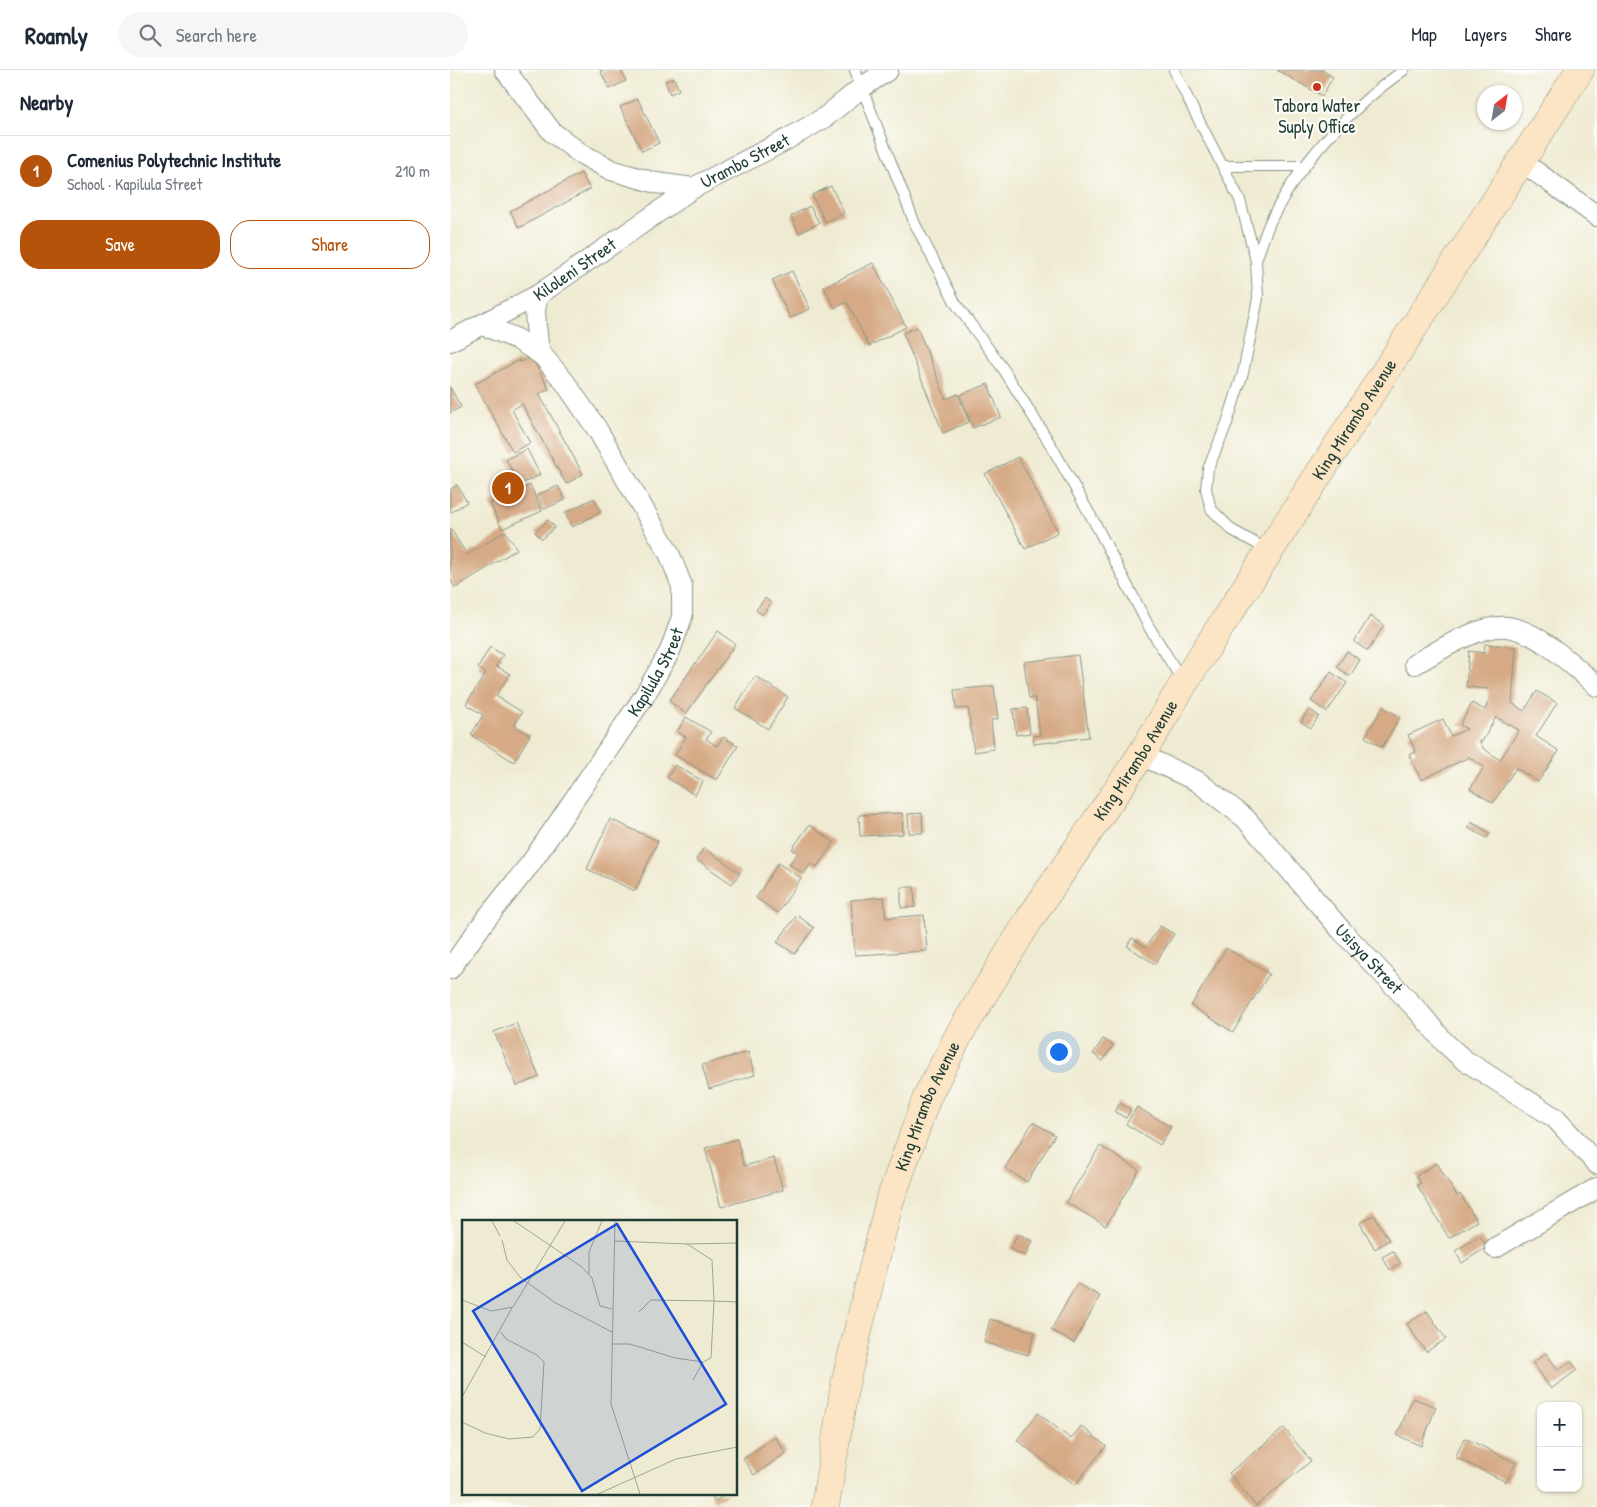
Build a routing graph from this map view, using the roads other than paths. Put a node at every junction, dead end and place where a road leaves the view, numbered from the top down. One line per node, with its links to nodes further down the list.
1 (505, 70): 10 (street, Urambo Street)
2 (888, 70): 6 (street, Urambo Street)
3 (1174, 70): 8 (lane)
4 (1404, 70): 9 (lane)
5 (1580, 70): 7 (main road, King Mirambo Avenue)
6 (858, 79): 10 (street, Urambo Street); 19 (lane)
7 (1521, 161): 11 (street); 17 (main road, King Mirambo Avenue)
8 (1223, 166): 9 (lane); 12 (lane)
9 (1305, 166): 12 (lane)
10 (693, 188): 13 (street, Kiloleni Street)
11 (1597, 216)
12 (1256, 261): 17 (lane)
13 (538, 295): 14 (street, Kiloleni Street); 16 (street, Kapilula Street)
14 (483, 324): 15 (street, Kiloleni Street); 16 (street, Kapilula Street)
15 (450, 341)
16 (542, 355): 22 (street, Kapilula Street)
17 (1268, 551): 19 (main road, King Mirambo Avenue)
18 (1415, 664): 20 (street)
19 (1184, 683): 21 (main road, King Mirambo Avenue)
20 (1597, 686)
21 (1141, 755): 23 (street, Usisya Street); 26 (main road, King Mirambo Avenue)
22 (450, 969)
23 (1597, 1164)
24 (1597, 1188): 25 (street)
25 (1496, 1248)
26 (825, 1507)

